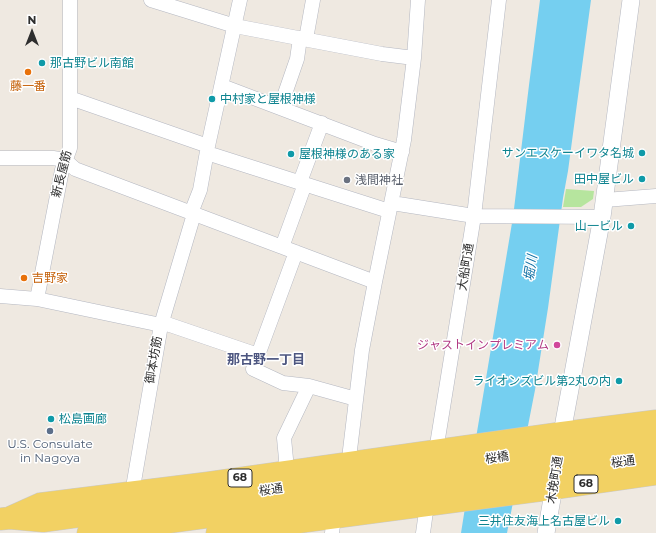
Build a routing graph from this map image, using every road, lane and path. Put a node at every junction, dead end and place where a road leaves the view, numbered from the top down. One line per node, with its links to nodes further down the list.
1 (70, 0): 12 (street, 新長屋筋)
2 (151, 0): 8 (street)
3 (240, 0): 8 (street, 御本坊筋)
4 (313, 0): 9 (street)
5 (418, 0): 10 (street)
6 (499, 0): 24 (street, 大船町通)
7 (634, 0): 21 (street, 木挽町通)
8 (235, 26): 9 (street); 11 (street, 御本坊筋)
9 (304, 38): 10 (street); 13 (street)
10 (414, 58): 16 (street)
11 (222, 86): 13 (street); 15 (street, 御本坊筋)
12 (70, 98): 15 (street); 18 (street, 新長屋筋)
13 (280, 108): 14 (street)
14 (322, 123): 16 (street); 19 (street)
15 (207, 150): 19 (street); 23 (street, 御本坊筋)
16 (402, 152): 22 (street)
17 (0, 158): 18 (street)
18 (65, 160): 23 (street); 30 (street, 新長屋筋)
19 (302, 183): 22 (street); 26 (street)
20 (656, 196): 21 (street)
21 (605, 200): 25 (street, 木挽町通)
22 (391, 207): 24 (street); 28 (street)
23 (192, 214): 26 (street); 31 (street, 御本坊筋)
24 (474, 216): 25 (street); 43 (street, 大船町通)
25 (602, 217): 38 (street, 木挽町通)
26 (282, 247): 27 (street)
27 (296, 252): 28 (street); 32 (street)
28 (375, 282): 34 (street)
29 (0, 296): 30 (street)
30 (37, 299): 31 (street)
31 (161, 325): 32 (street); 45 (street, 御本坊筋)
32 (258, 355): 33 (street)
33 (309, 386): 34 (street); 44 (street)
34 (356, 400): 40 (street)
35 (656, 421): 38 (main road, 68)
36 (656, 438): 38 (main road, 桜通 / 68)
37 (656, 457): 38 (main road, 桜通 / 68)
38 (558, 460): 39 (main road, 桜通 / 68); 39 (main road, 68); 42 (main road, 68); 51 (street, 木挽町通)
39 (521, 465): 41 (main road, 桜橋 / 68); 41 (main road, 68)
40 (349, 471): 43 (main road, 桜通 / 68); 44 (main road, 桜通 / 68)
41 (469, 472): 43 (main road, 桜通 / 68); 43 (main road, 68)
42 (656, 474)
43 (432, 478): 46 (main road, 桜通 / 68); 50 (street, 大船町通)
44 (284, 480): 45 (main road, 桜通 / 68)
45 (128, 516): 46 (main road, 桜通 / 68); 47 (main road, 桜通 / 68); 48 (main road, 桜通 / 68)
46 (334, 517): 49 (main road, 68)
47 (5, 518)
48 (88, 533)
49 (217, 533)
50 (423, 533)
51 (546, 533)

